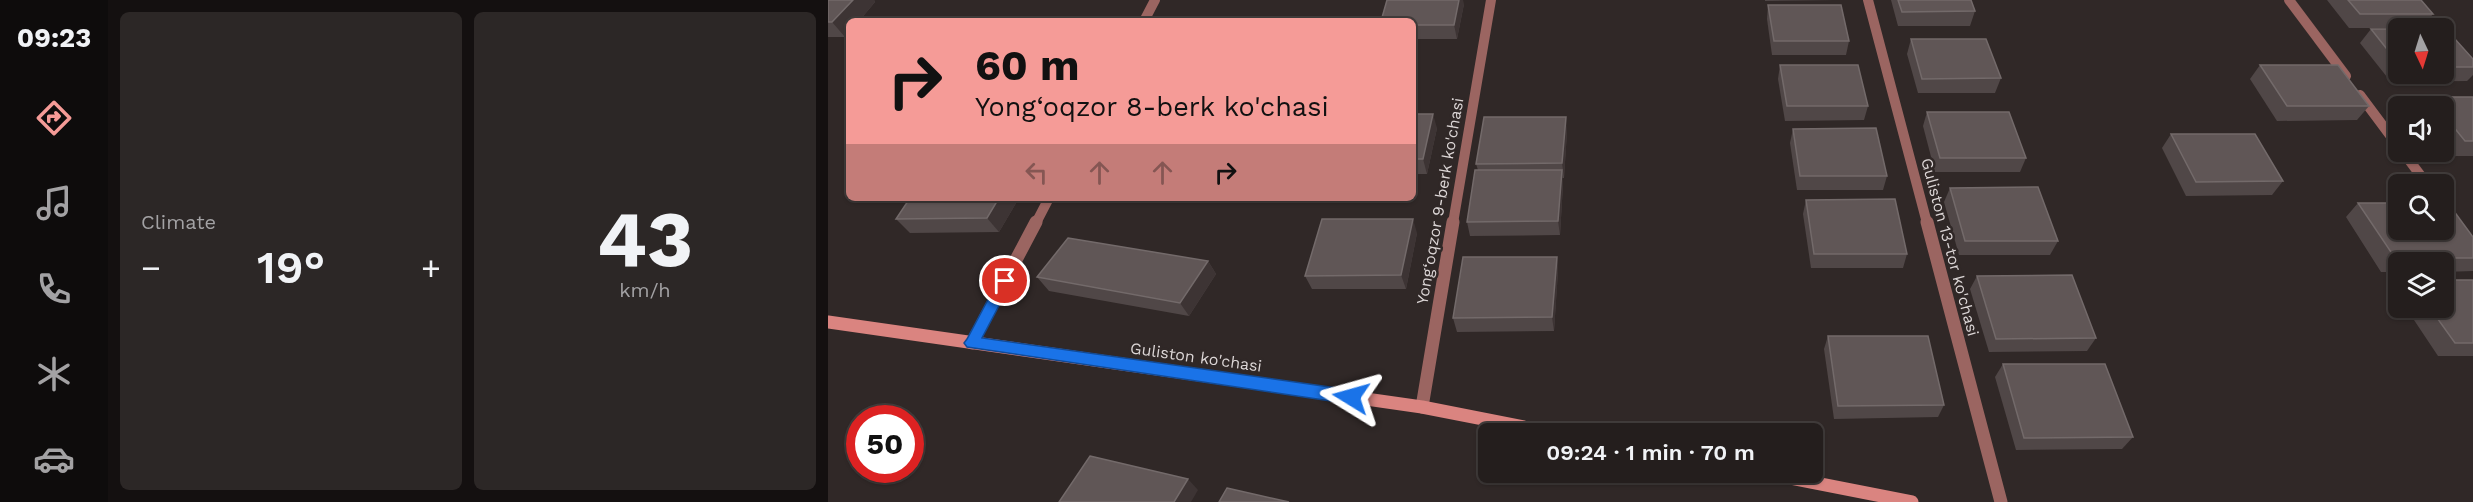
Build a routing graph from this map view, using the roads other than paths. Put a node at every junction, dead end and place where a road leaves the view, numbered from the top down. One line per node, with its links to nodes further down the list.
1 (1155, 0): 5 (street)
2 (1491, 0): 10 (street, Yong‘oqzor 9-berk ko'chasi)
3 (1868, 0): 14 (street, Guliston 13-tor ko'chasi)
4 (2289, 0): 6 (street)
5 (1146, 18)
6 (2388, 133)
7 (1047, 201): 9 (street)
8 (828, 323): 9 (main road, Guliston ko'chasi)
9 (972, 343): 10 (main road, Guliston ko'chasi)
10 (1422, 407): 11 (main road, Guliston ko'chasi)
11 (1503, 423)
12 (1816, 483): 13 (main road)
13 (1912, 502)
14 (2001, 502)

